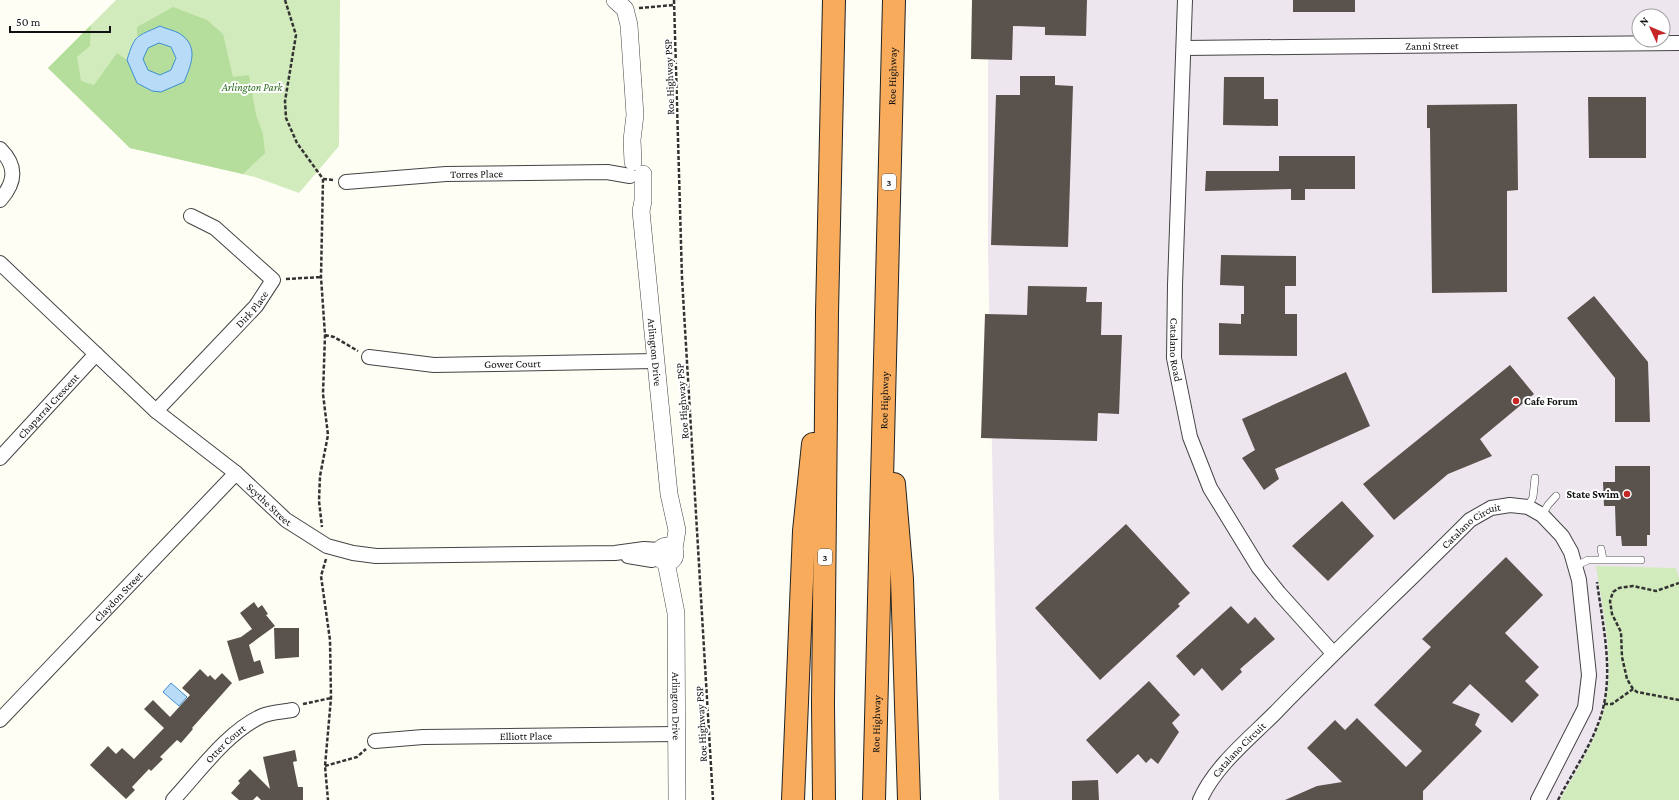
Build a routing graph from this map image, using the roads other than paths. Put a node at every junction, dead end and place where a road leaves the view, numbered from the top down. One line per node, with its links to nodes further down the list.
1 (834, 0): 13 (highway, 3)
2 (894, 0): 17 (highway, Roe Highway / 3)
3 (1185, 0): 6 (street, Catalano Road)
4 (620, 5): 8 (street, Arlington Drive)
5 (1679, 43): 6 (street, Zanni Street)
6 (1184, 48): 30 (street, Catalano Road)
7 (0, 149): 10 (street)
8 (635, 170): 9 (street, Torres Place); 16 (street, Arlington Drive)
9 (346, 182)
10 (0, 200)
11 (191, 216): 18 (street, Dirk Place)
12 (0, 263): 14 (street, Scythe Street)
13 (828, 313): 37 (highway); 38 (highway, 3)
14 (96, 354): 18 (street, Scythe Street); 19 (street, Chaparral Crescent)
15 (369, 357): 16 (street, Gower Court)
16 (655, 360): 26 (street, Arlington Drive)
17 (885, 363): 39 (highway, Roe Highway / 3); 40 (highway)
18 (156, 411): 20 (street, Scythe Street)
19 (0, 458)
20 (236, 473): 26 (street, Scythe Street); 32 (street, Claydon Street)
21 (1535, 478): 23 (lane)
22 (1556, 496): 24 (lane)
23 (1528, 508): 24 (street, Catalano Circuit); 30 (street, Catalano Circuit)
24 (1542, 515): 29 (street, Catalano Circuit)
25 (1601, 549): 27 (lane)
26 (666, 554): 33 (street, Arlington Drive)
27 (1603, 559): 28 (lane); 29 (lane)
28 (1641, 560)
29 (1576, 566): 42 (street, Catalano Circuit)
30 (1333, 653): 41 (street, Catalano Circuit)
31 (292, 710): 35 (street, Otter Court)
32 (0, 720)
33 (676, 734): 34 (street, Elliott Place); 36 (street, Arlington Drive)
34 (375, 741)
35 (173, 800)
36 (677, 800)
37 (793, 800)
38 (824, 800)
39 (874, 800)
40 (909, 800)
41 (1200, 800)
42 (1538, 800)

